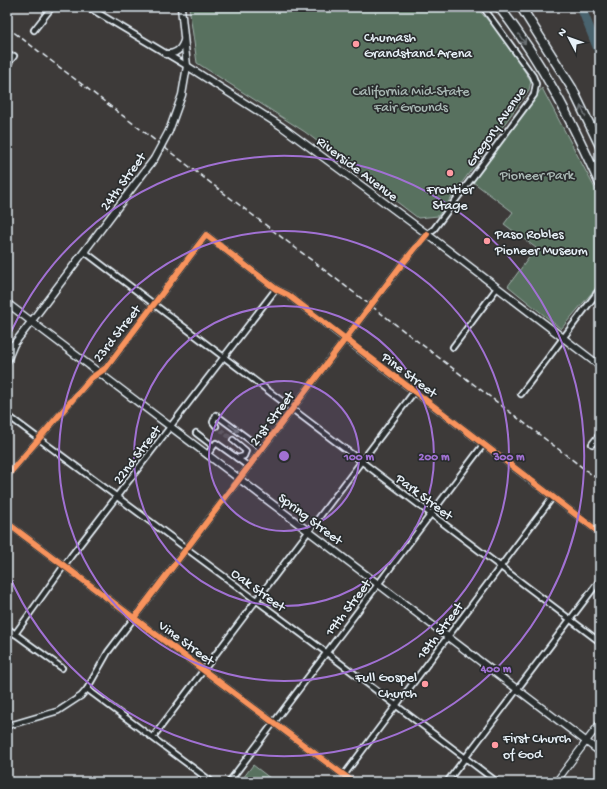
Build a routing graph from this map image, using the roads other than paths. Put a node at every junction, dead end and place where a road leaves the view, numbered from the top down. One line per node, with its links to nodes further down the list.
1 (52, 7): 7 (street)
2 (88, 7): 9 (street, Riverside Avenue)
3 (181, 7): 8 (main road, 24th Street)
4 (483, 7): 15 (street, Gregory Avenue)
5 (499, 7): 14 (highway, one-way to 14)
6 (521, 7): 13 (highway, one-way to 6)
7 (34, 30)
8 (185, 39): 9 (main road); 12 (main road, 24th Street)
9 (166, 54): 12 (street, Riverside Avenue)
10 (14, 56): 11 (street)
11 (7, 65)
12 (187, 66): 15 (main road, Riverside Avenue); 17 (main road, 24th Street, bridge)
13 (600, 146)
14 (600, 184)
15 (427, 234): 18 (main road, Riverside Avenue); 25 (street, 21st Street)
16 (206, 235): 19 (street, Pine Street); 22 (street, 23rd Street)
17 (84, 252): 22 (street, Park Street); 23 (main road, 24th Street)
18 (497, 288): 24 (main road, Riverside Avenue); 27 (street)
19 (276, 289): 25 (street, Pine Street); 29 (street, 22nd Street)
20 (600, 289): 24 (street)
21 (7, 303): 23 (main road, Spring Street)
22 (153, 305): 29 (street, Park Street); 32 (street, 23rd Street)
23 (31, 322): 26 (main road, 24th Street); 32 (main road, Spring Street)
24 (563, 338): 31 (main road, Riverside Avenue); 34 (street)
25 (345, 339): 33 (street, Pine Street); 35 (street, 21st Street)
26 (14, 344): 28 (main road, 24th Street); 30 (main road, 24th Street)
27 (453, 347)
28 (7, 349)
29 (223, 357): 35 (street, Park Street); 38 (street, 22nd Street)
30 (7, 361)
31 (600, 366)
32 (99, 373): 38 (main road, Spring Street); 41 (street, 23rd Street)
33 (414, 392): 44 (street, Pine Street); 49 (street)
34 (521, 394)
35 (292, 409): 46 (street, 21st Street); 49 (street, Park Street)
36 (7, 414): 41 (street, Oak Street)
37 (216, 426): 46 (street, one-way to 46)
38 (170, 427): 47 (main road, Spring Street); 53 (street, 22nd Street)
39 (196, 433): 45 (street)
40 (600, 434): 43 (street)
41 (40, 438): 51 (street, 23rd Street); 53 (street, Oak Street)
42 (233, 440): 48 (street)
43 (592, 444)
44 (483, 445): 54 (street, Pine Street); 55 (street, 19th Street)
45 (213, 446): 47 (street); 48 (street)
46 (262, 449): 50 (street, 21st Street)
47 (207, 454): 52 (main road, Spring Street)
48 (236, 458): 50 (street)
49 (361, 462): 55 (street, Park Street); 57 (street)
50 (249, 467): 52 (street, 21st Street)
51 (7, 476)
52 (239, 480): 57 (main road, Spring Street); 59 (street, 21st Street)
53 (117, 496): 59 (street, Oak Street); 60 (street, 22nd Street)
54 (552, 498): 58 (street, Pine Street); 61 (street, 18th Street)
55 (431, 515): 61 (street, Park Street); 63 (street, 19th Street)
56 (7, 523): 60 (street, Vine Street)
57 (308, 531): 63 (main road, Spring Street); 64 (street)
58 (600, 533)
59 (187, 549): 64 (street, Oak Street); 65 (street, 21st Street)
60 (64, 566): 65 (street, Vine Street); 68 (street, 22nd Street)
61 (500, 567): 66 (street, Park Street); 69 (street, 18th Street)
62 (600, 580): 66 (street)
63 (379, 584): 69 (main road, Spring Street); 71 (street, 19th Street)
64 (256, 600): 71 (street, Oak Street); 73 (street)
65 (134, 618): 73 (street, Vine Street); 75 (street, 21st Street)
66 (570, 619): 70 (street, Park Street); 74 (street)
67 (7, 628): 68 (street)
68 (16, 634): 72 (street)
69 (447, 637): 74 (main road, Spring Street); 76 (street, 18th Street)
70 (600, 642)
71 (327, 652): 76 (street, Oak Street); 77 (street, 19th Street)
72 (62, 668)
73 (205, 670): 77 (street, Vine Street); 80 (street)
74 (517, 688): 81 (main road, Spring Street); 83 (street)
75 (87, 689): 79 (street, 21st Street); 80 (street)
76 (396, 705): 83 (street, Oak Street); 84 (street, 18th Street)
77 (274, 722): 84 (street, Vine Street); 86 (street, 19th Street)
78 (600, 722): 81 (street)
79 (7, 726)
80 (153, 738): 85 (street)
81 (586, 741): 82 (main road, Spring Street); 90 (street)
82 (600, 752)
83 (465, 758): 88 (street); 89 (street, Oak Street)
84 (344, 775): 87 (street, Vine Street)
85 (212, 782)
86 (229, 782)
87 (353, 782)
88 (447, 782)
89 (497, 782)
90 (556, 782)

